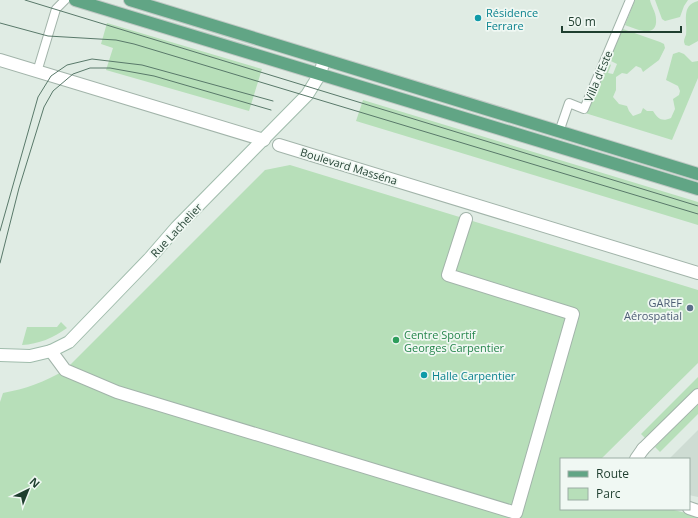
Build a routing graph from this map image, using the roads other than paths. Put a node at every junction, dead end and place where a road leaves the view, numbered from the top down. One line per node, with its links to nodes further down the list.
1 (65, 0): 7 (lane)
2 (75, 0): 8 (main road)
3 (130, 0): 6 (main road)
4 (630, 0): 9 (lane, Villa d'Este)
5 (0, 60): 7 (street, Boulevard Masséna)
6 (324, 60): 8 (street, Rue Lachelier); 9 (main road)
7 (37, 72): 10 (street, Boulevard Masséna)
8 (320, 74): 10 (street, Rue Lachelier); 13 (main road)
9 (559, 132): 12 (main road)
10 (264, 140): 11 (lane, Boulevard Masséna); 16 (street, Rue Lachelier)
11 (279, 145): 15 (street, Boulevard Masséna)
12 (698, 174)
13 (698, 189)
14 (466, 219): 20 (street)
15 (698, 273)
16 (51, 351): 17 (street, Rue Lachelier); 20 (street)
17 (0, 356)
18 (698, 395): 19 (street)
19 (639, 454)
20 (509, 514)

